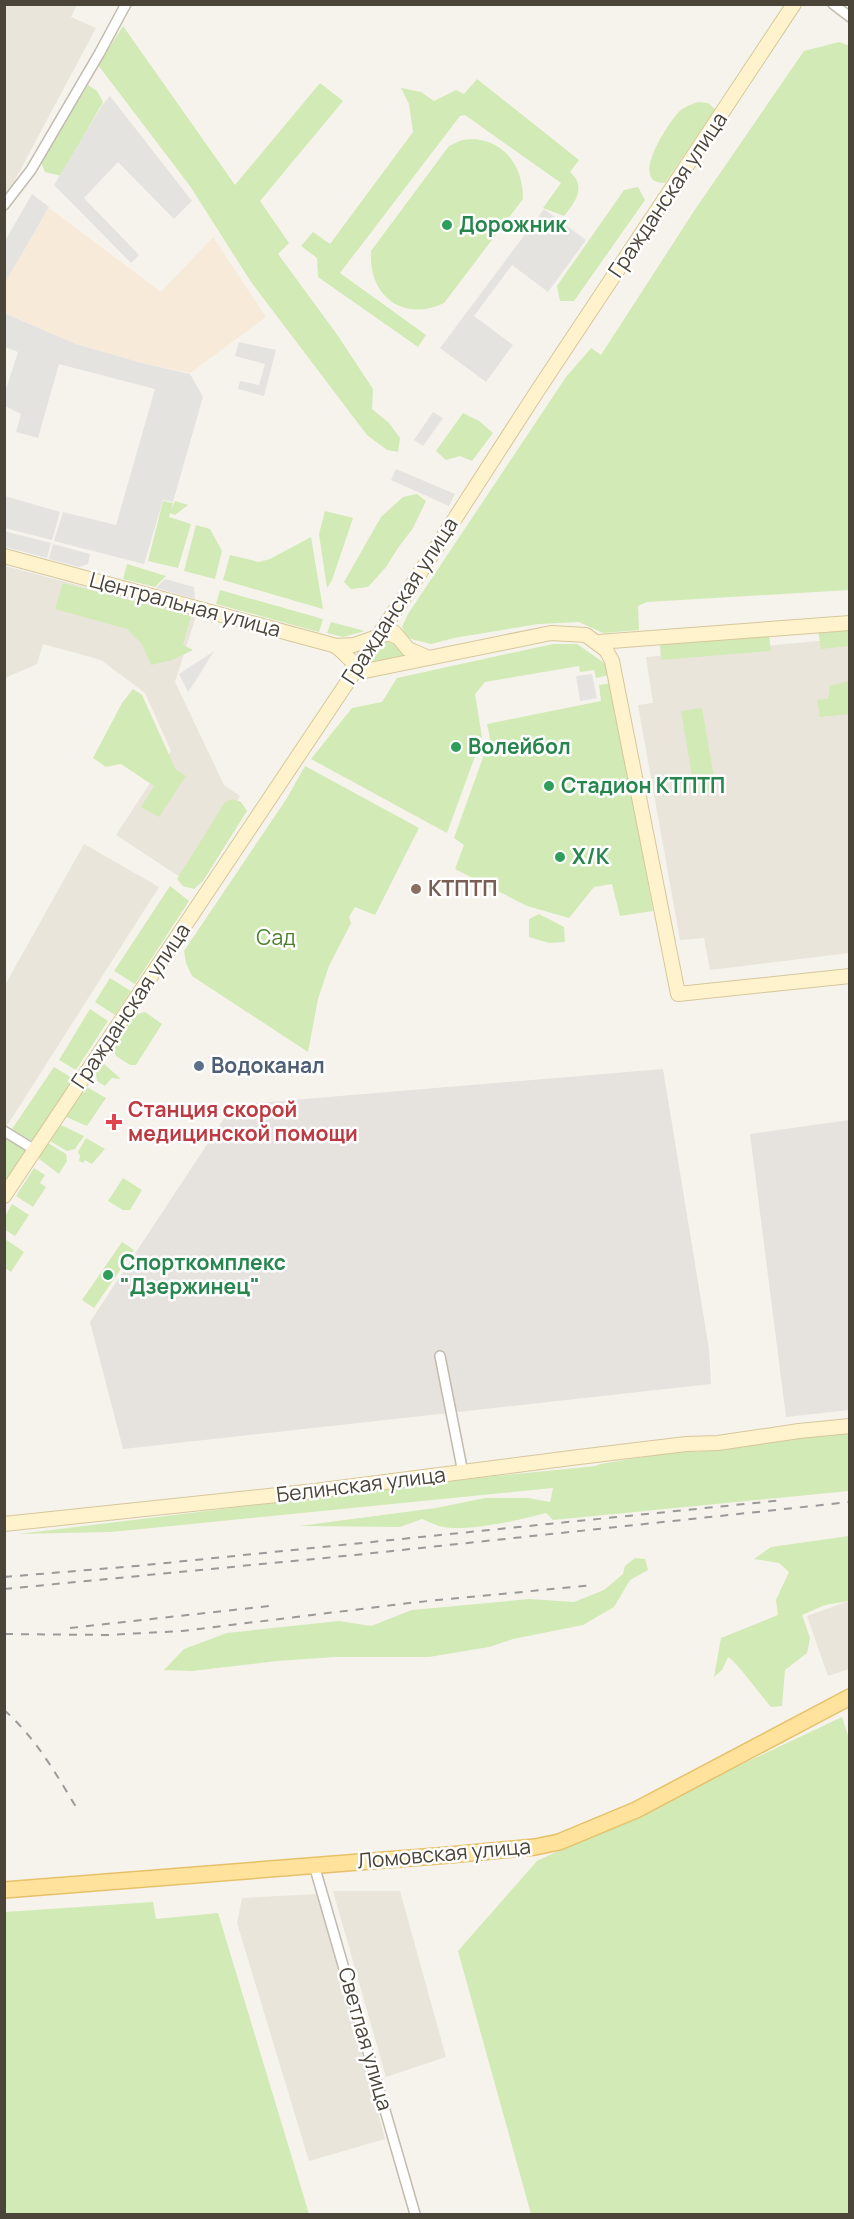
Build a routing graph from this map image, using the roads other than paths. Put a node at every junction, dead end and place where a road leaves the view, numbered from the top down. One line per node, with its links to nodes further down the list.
1 (126, 4): 5 (street)
2 (794, 4): 7 (street, Гражданская улица)
3 (833, 4): 4 (street)
4 (849, 17)
5 (4, 204)
6 (4, 556): 12 (street, Центральная улица)
7 (388, 622): 9 (street, Гражданская улица); 10 (street)
8 (849, 623): 11 (street)
9 (378, 636): 10 (street); 13 (street)
10 (397, 637): 14 (street)
11 (598, 642): 14 (street); 16 (street)
12 (333, 645): 13 (street); 15 (street, Центральная улица)
13 (363, 648): 15 (street, Гражданская улица)
14 (429, 658): 15 (street)
15 (359, 671): 18 (street, Гражданская улица)
16 (849, 976)
17 (4, 1131): 18 (street)
18 (35, 1150): 19 (street, Гражданская улица)
19 (4, 1196)
20 (440, 1356): 22 (street)
21 (849, 1426): 22 (street, Белинская улица)
22 (463, 1473): 23 (street, Белинская улица)
23 (4, 1524)
24 (849, 1697): 25 (main road, Ломовская улица)
25 (314, 1865): 26 (main road, Ломовская улица); 27 (street, Светлая улица)
26 (4, 1890)
27 (415, 2214)

